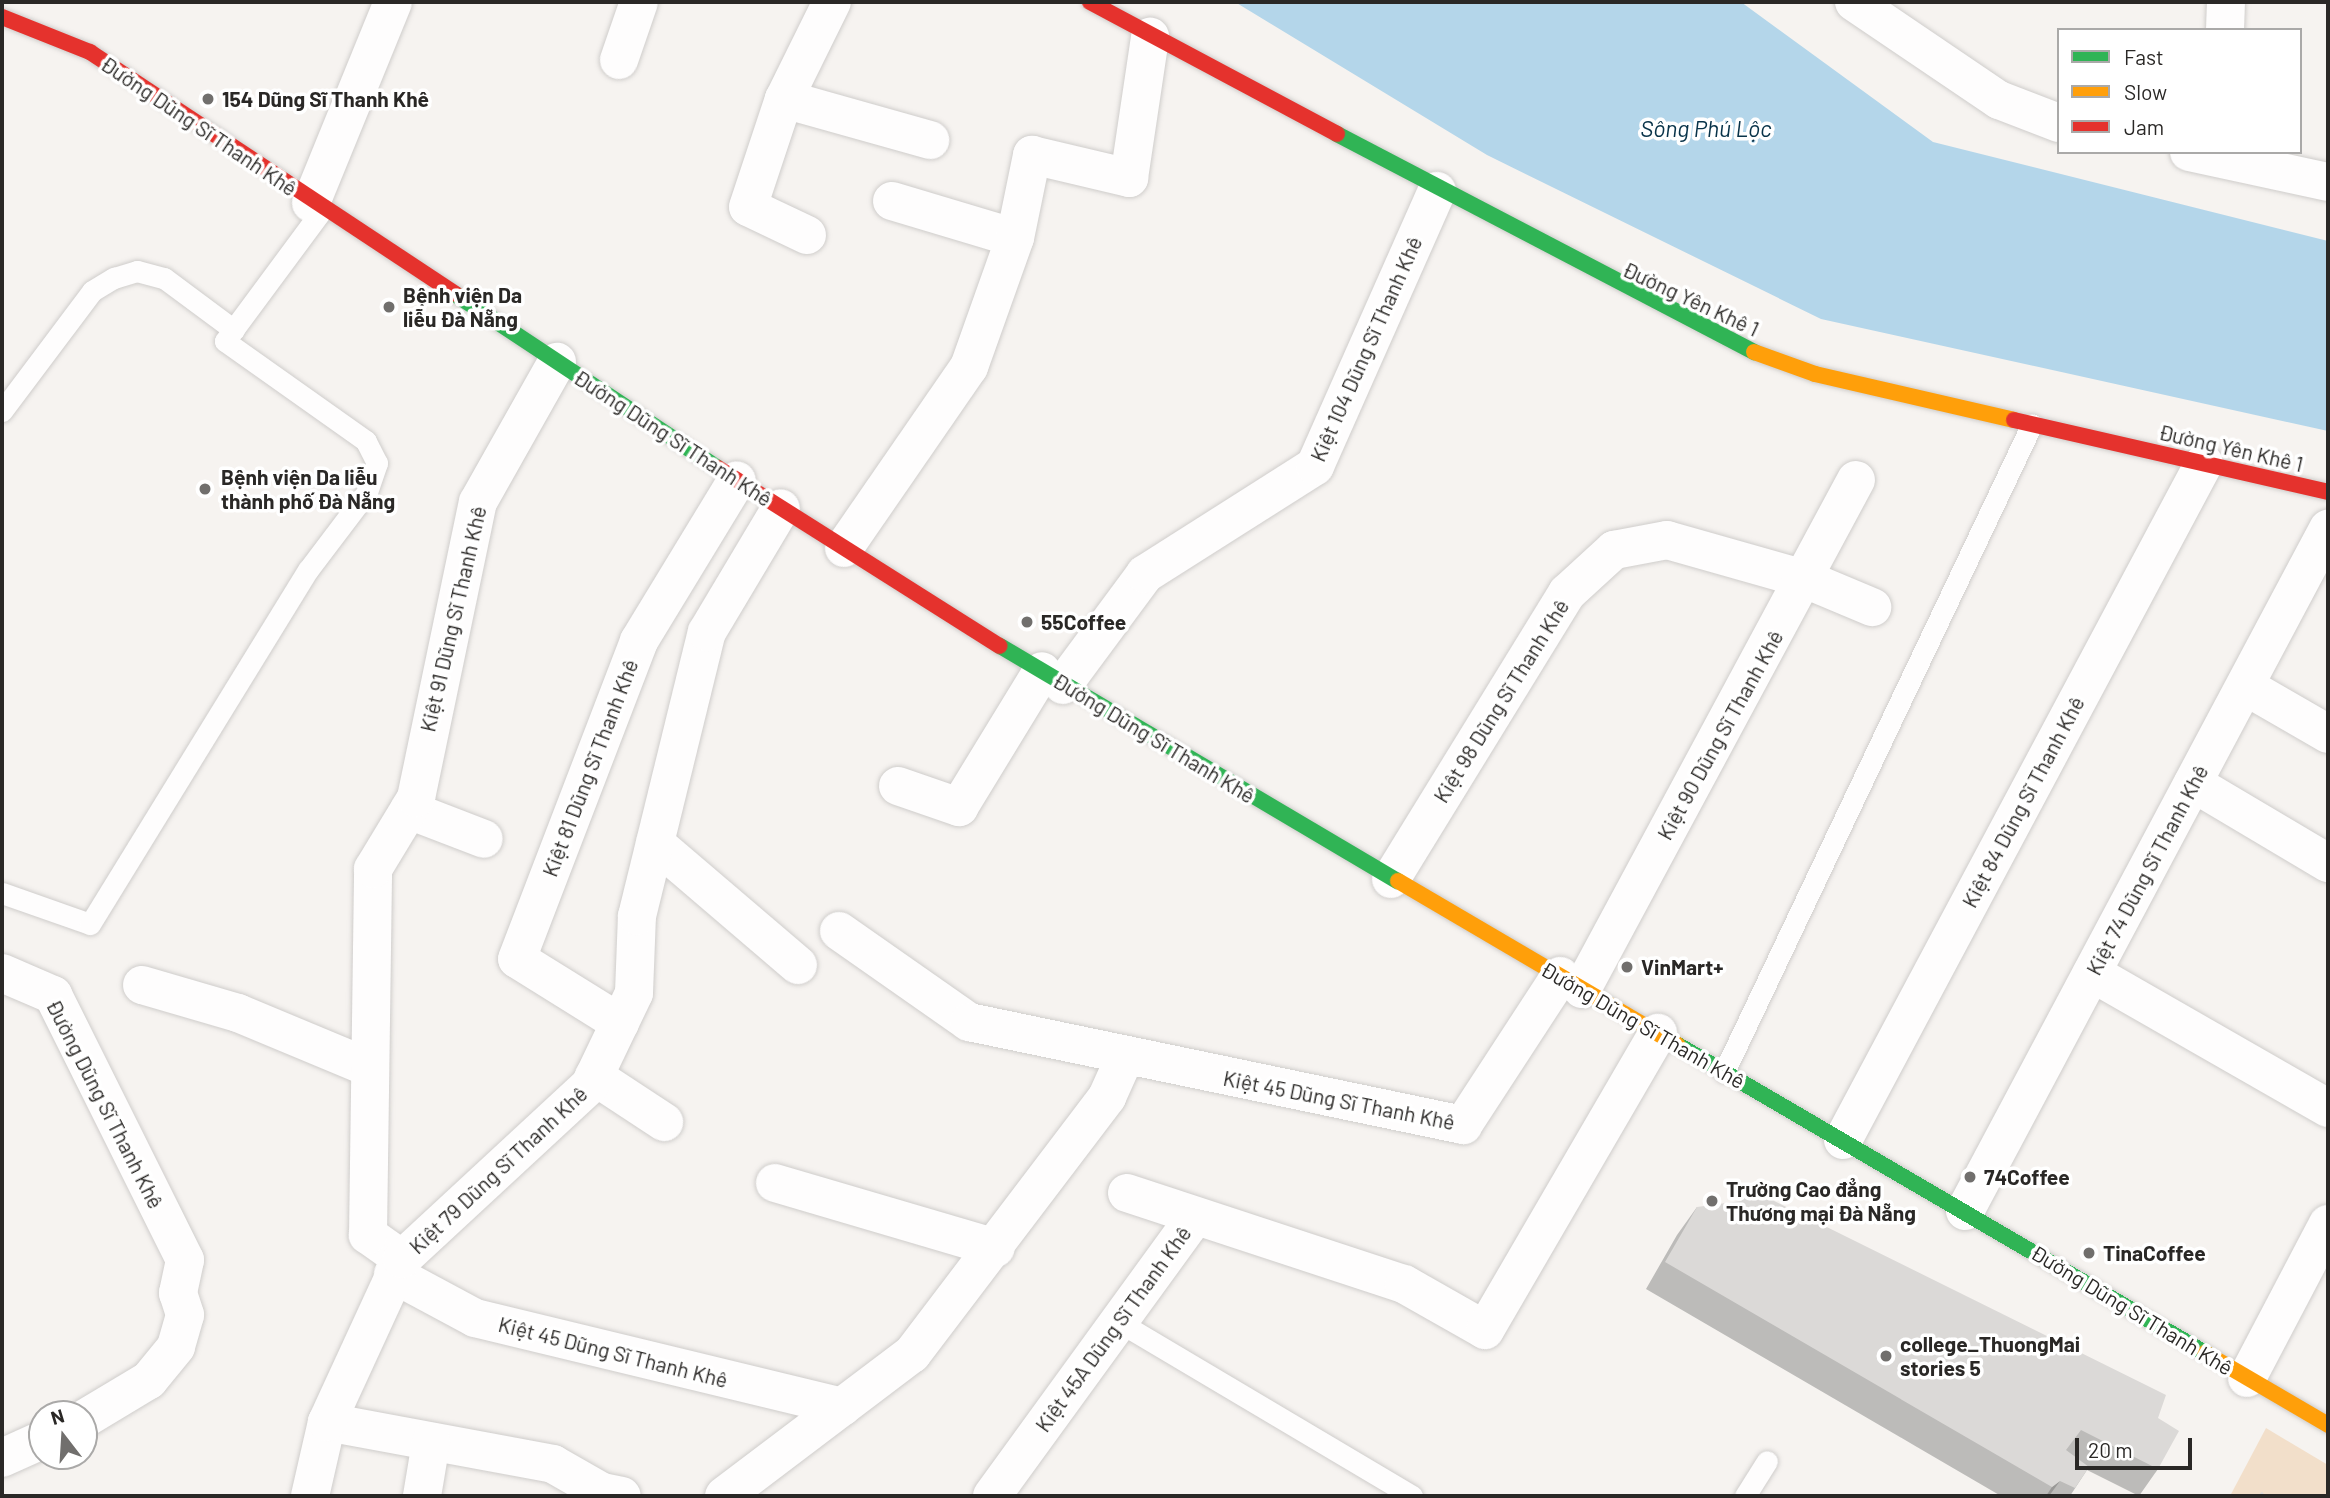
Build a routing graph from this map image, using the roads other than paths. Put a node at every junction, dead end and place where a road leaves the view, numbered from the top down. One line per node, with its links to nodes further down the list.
1 (393, 2): 18 (street)
2 (639, 2): 10 (street)
3 (832, 2): 11 (street)
4 (1090, 2): 9 (street, Đường Yên Khê 1)
5 (1854, 2): 12 (street)
6 (2226, 2): 8 (street)
7 (2, 17): 18 (street, Đường Dũng Sĩ Thanh Khê)
8 (2225, 28)
9 (1150, 37): 16 (street, Đường Yên Khê 1); 20 (street)
10 (619, 60)
11 (784, 99): 13 (street); 19 (street)
12 (2057, 122)
13 (930, 140)
14 (2209, 155): 15 (street)
15 (2328, 182)
16 (1437, 191): 24 (street, Đường Yên Khê 1); 34 (street, Kiệt 104 Dũng Sĩ Thanh Khê)
17 (892, 201): 20 (street)
18 (317, 206): 21 (lane); 22 (street, Đường Dũng Sĩ Thanh Khê)
19 (807, 235)
20 (1014, 238): 31 (street)
21 (234, 330): 23 (lane); 44 (lane)
22 (557, 362): 26 (street, Đường Dũng Sĩ Thanh Khê); 39 (street, Kiệt 91 Dũng Sĩ Thanh Khê)
23 (2, 411)
24 (2032, 424): 25 (street, Đường Yên Khê 1); 55 (lane)
25 (2204, 463): 28 (street, Đường Yên Khê 1); 59 (street, Kiệt 84 Dũng Sĩ Thanh Khê)
26 (737, 480): 29 (street, Đường Dũng Sĩ Thanh Khê); 51 (street, Kiệt 81 Dũng Sĩ Thanh Khê)
27 (1856, 480): 32 (street, Kiệt 90 Dũng Sĩ Thanh Khê)
28 (2328, 492)
29 (781, 508): 31 (street, Đường Dũng Sĩ Thanh Khê); 41 (street, Kiệt 79 Dũng Sĩ Thanh Khê)
30 (2328, 530): 35 (street, Kiệt 74 Dũng Sĩ Thanh Khê)
31 (844, 548): 34 (street, Đường Dũng Sĩ Thanh Khê)
32 (1805, 579): 33 (street, Kiệt 98 Dũng Sĩ Thanh Khê); 43 (street, Kiệt 98 Dũng Sĩ Thanh Khê); 49 (street, Kiệt 90 Dũng Sĩ Thanh Khê)
33 (1872, 607)
34 (1052, 678): 38 (street, Kiệt 104 Dũng Sĩ Thanh Khê); 43 (street, Đường Dũng Sĩ Thanh Khê)
35 (2245, 686): 36 (street); 37 (street, Kiệt 74 Dũng Sĩ Thanh Khê)
36 (2328, 734)
37 (2193, 783): 42 (street); 48 (street, Kiệt 74 Dũng Sĩ Thanh Khê)
38 (898, 786)
39 (409, 810): 40 (street); 54 (street, Kiệt 91 Dũng Sĩ Thanh Khê)
40 (484, 839)
41 (655, 843): 46 (street); 51 (street, Kiệt 79 Dũng Sĩ Thanh Khê)
42 (2328, 863)
43 (1391, 879): 49 (street, Đường Dũng Sĩ Thanh Khê)
44 (2, 893)
45 (839, 931): 53 (street, Kiệt 45 Dũng Sĩ Thanh Khê)
46 (798, 965)
47 (2, 973): 70 (street, Đường Dũng Sĩ Thanh Khê)
48 (2092, 973): 57 (street); 62 (street, Kiệt 74 Dũng Sĩ Thanh Khê)
49 (1571, 983): 52 (street, Đường Dũng Sĩ Thanh Khê); 53 (street, Kiệt 45 Dũng Sĩ Thanh Khê)
50 (142, 985): 54 (street)
51 (620, 1023): 56 (street, Kiệt 79 Dũng Sĩ Thanh Khê)
52 (1658, 1033): 55 (street, Đường Dũng Sĩ Thanh Khê); 63 (street, Kiệt 45A Dũng Sĩ Thanh Khê)
53 (1124, 1059): 65 (street)
54 (370, 1068): 66 (street, Kiệt 91 Dũng Sĩ Thanh Khê)
55 (1724, 1072): 59 (street, Đường Dũng Sĩ Thanh Khê)
56 (594, 1076): 58 (street, Kiệt 79 Dũng Sĩ Thanh Khê); 66 (street, Kiệt 79 Dũng Sĩ Thanh Khê)
57 (2328, 1108)
58 (664, 1122)
59 (1843, 1140): 62 (street, Đường Dũng Sĩ Thanh Khê)
60 (775, 1183): 65 (street)
61 (1127, 1193): 63 (street)
62 (1965, 1212): 68 (street, Đường Dũng Sĩ Thanh Khê)
63 (1195, 1217): 67 (street, Kiệt 45A Dũng Sĩ Thanh Khê)
64 (2328, 1224): 68 (street)
65 (996, 1248): 69 (street)
66 (398, 1266): 69 (street, Kiệt 45 Dũng Sĩ Thanh Khê); 71 (street, Kiệt 79 Dũng Sĩ Thanh Khê)
67 (1119, 1322): 81 (street, Kiệt 45A Dũng Sĩ Thanh Khê); 82 (lane)
68 (2247, 1378): 72 (street, Đường Dũng Sĩ Thanh Khê)
69 (842, 1407): 80 (street)
70 (98, 1411)
71 (327, 1422): 73 (street); 77 (street, Kiệt 79 Dũng Sĩ Thanh Khê)
72 (2328, 1425)
73 (431, 1442): 78 (street); 79 (street)
74 (28, 1446): 75 (street)
75 (2, 1458)
76 (1767, 1461): 83 (lane)
77 (310, 1496)
78 (422, 1496)
79 (622, 1496)
80 (724, 1496)
81 (992, 1496)
82 (1412, 1496)
83 (1745, 1496)

